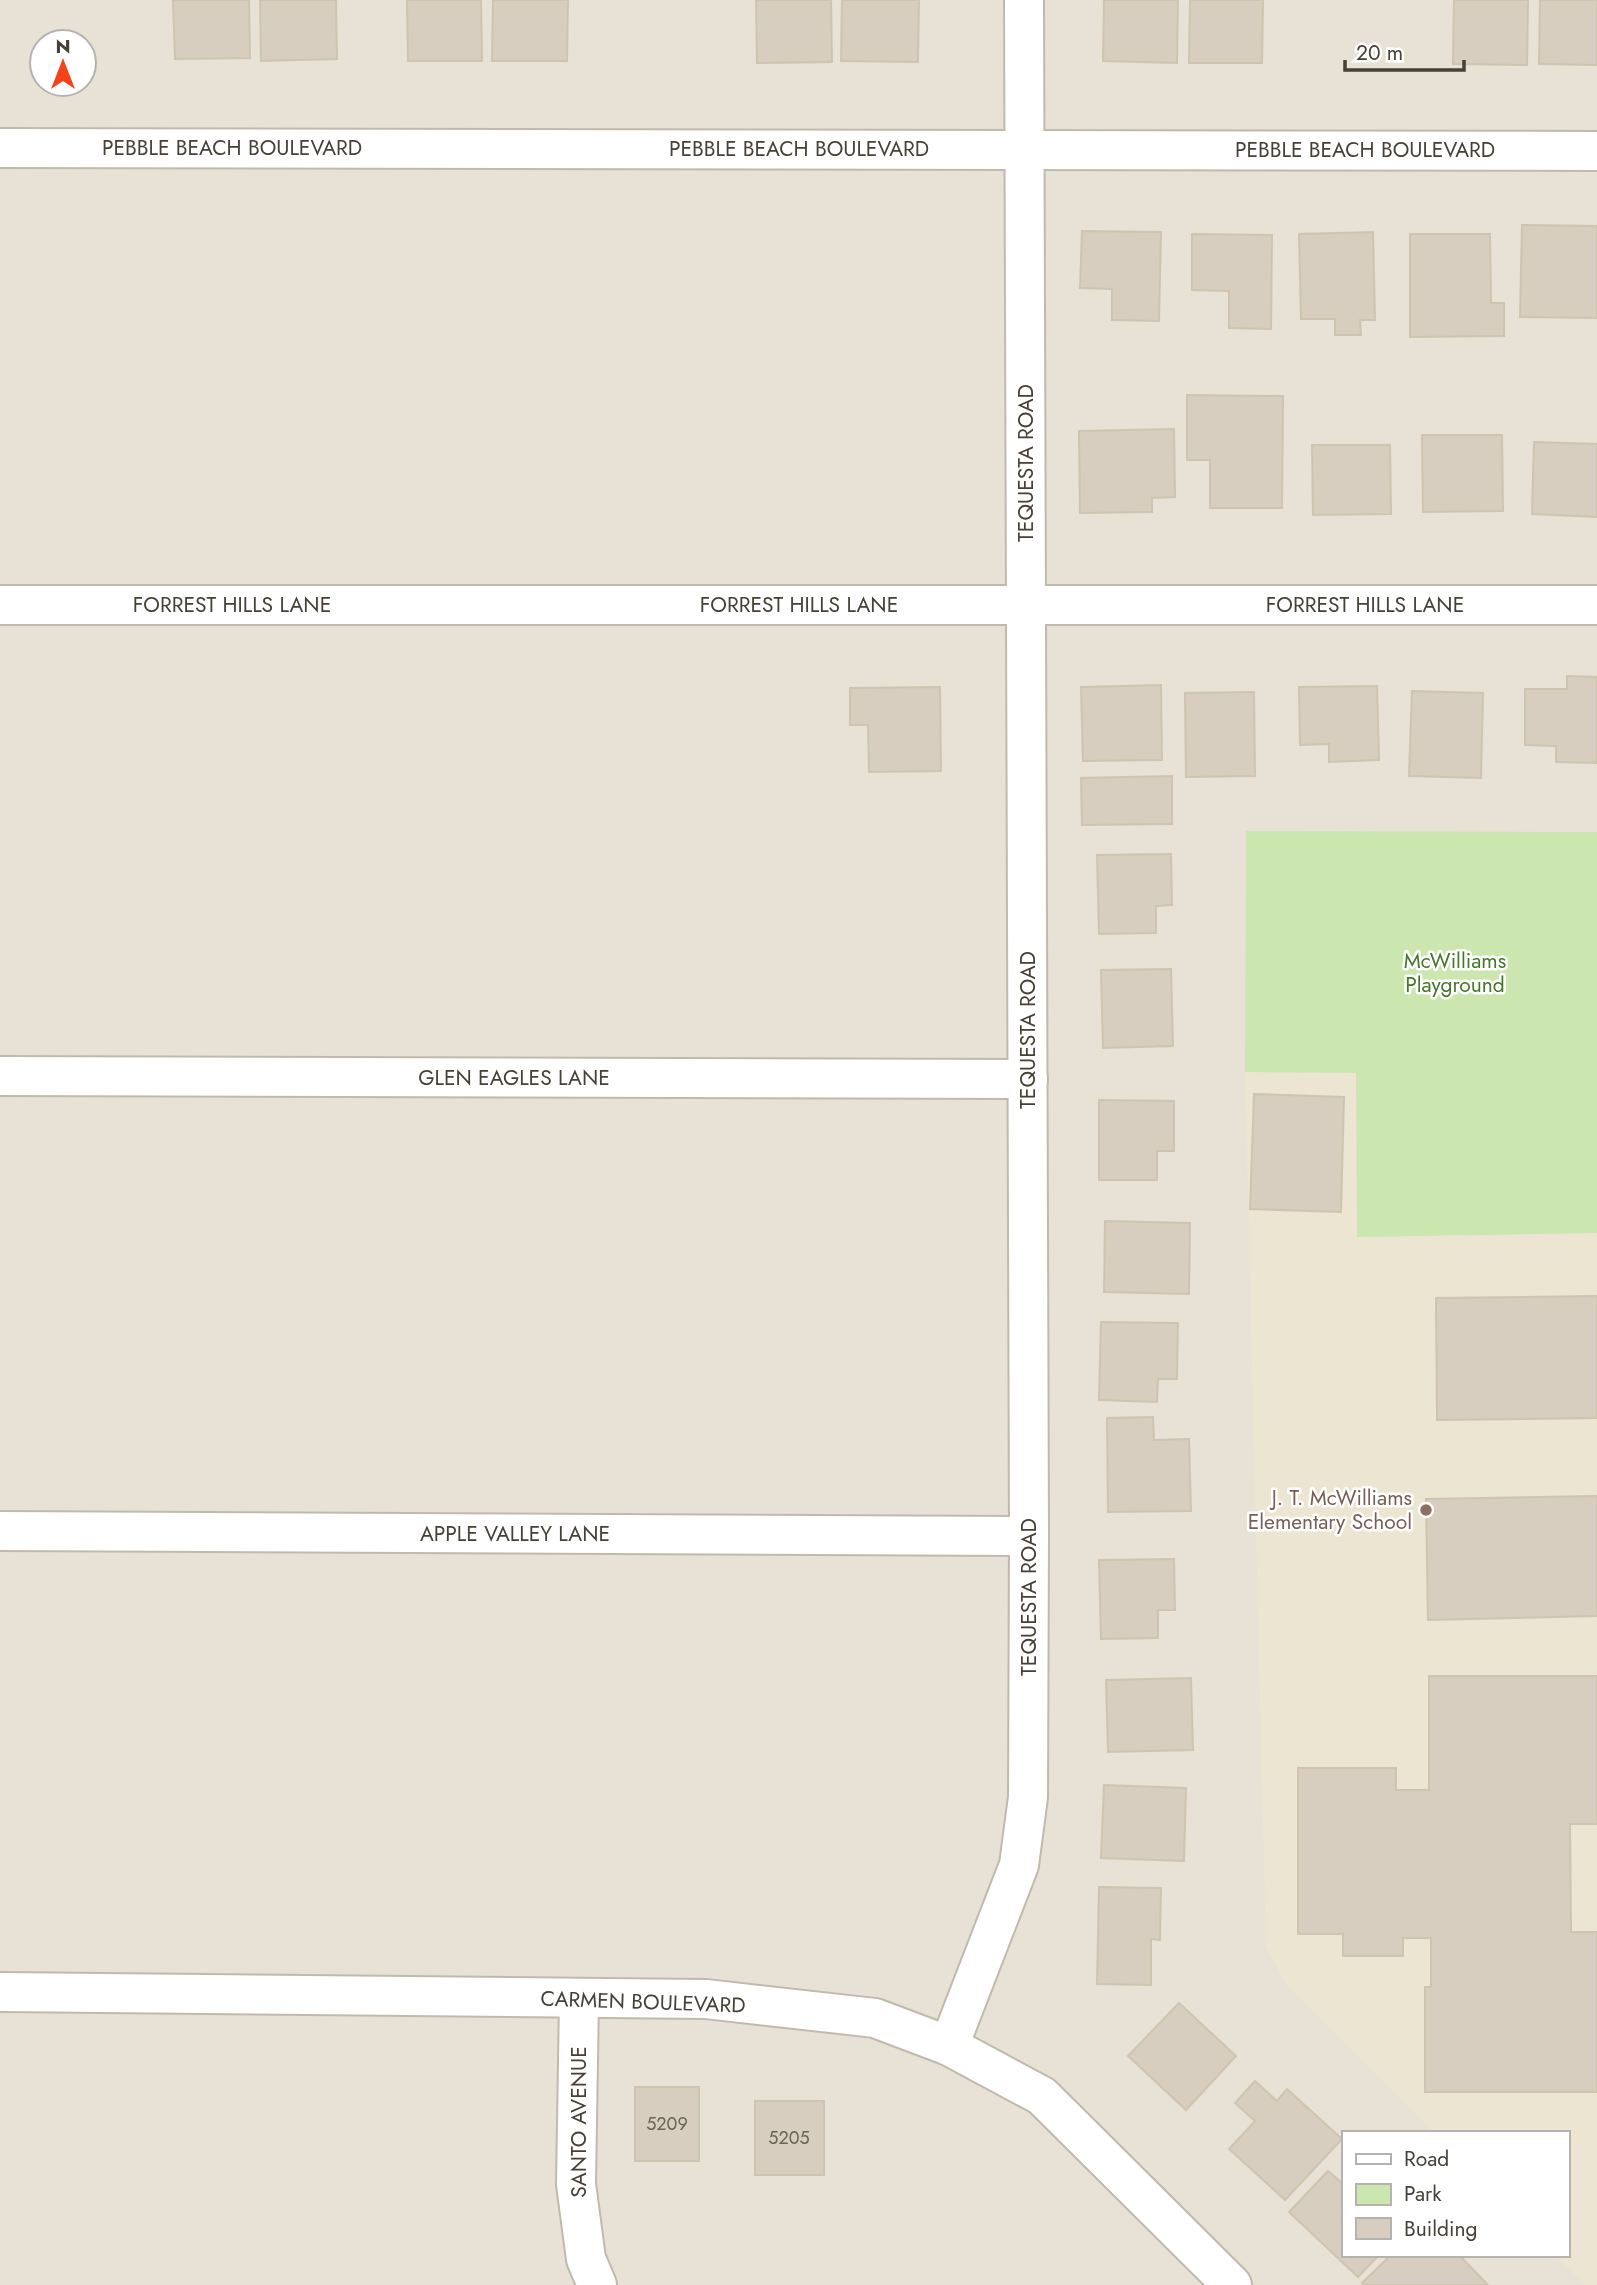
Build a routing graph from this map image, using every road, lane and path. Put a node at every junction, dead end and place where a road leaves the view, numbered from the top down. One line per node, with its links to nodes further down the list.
1 (1024, 0): 3 (street, TEQUESTA ROAD)
2 (0, 148): 3 (street, PEBBLE BEACH BOULEVARD)
3 (1025, 149): 4 (street, PEBBLE BEACH BOULEVARD); 6 (street, TEQUESTA ROAD)
4 (1597, 151)
5 (0, 605): 6 (street, FORREST HILLS LANE)
6 (1027, 605): 7 (street, FORREST HILLS LANE); 9 (street, TEQUESTA ROAD)
7 (1597, 605)
8 (0, 1076): 9 (street, GLEN EAGLES LANE)
9 (1028, 1079): 11 (street, TEQUESTA ROAD)
10 (0, 1531): 11 (street, APPLE VALLEY LANE)
11 (1029, 1536): 14 (street, TEQUESTA ROAD)
12 (0, 1992): 13 (street, CARMEN BOULEVARD)
13 (579, 1999): 14 (street, CARMEN BOULEVARD); 15 (street, SANTO AVENUE)
14 (949, 2046): 16 (street, CARMEN BOULEVARD)
15 (597, 2285)
16 (1232, 2285)

